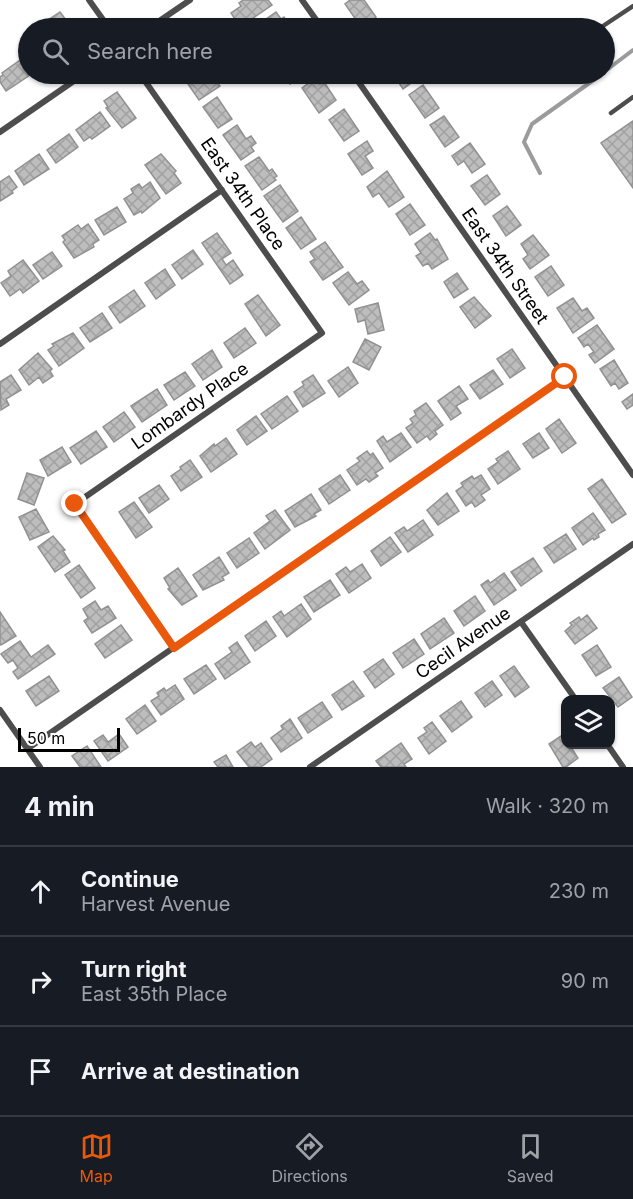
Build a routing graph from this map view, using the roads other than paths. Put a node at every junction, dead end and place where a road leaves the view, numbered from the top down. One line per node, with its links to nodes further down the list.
1 (89, 0): 5 (street)
2 (190, 0): 6 (street)
3 (302, 0): 7 (street)
4 (633, 6): 8 (lane)
5 (102, 18)
6 (164, 18)
7 (315, 18)
8 (615, 18)
9 (70, 84): 14 (street)
10 (147, 84): 15 (street, East 34th Place)
11 (360, 84): 18 (street, East 34th Street)
12 (633, 97): 13 (lane)
13 (611, 113)
14 (0, 132)
15 (222, 190): 16 (street, East 34th Place); 17 (street)
16 (322, 333): 22 (street, Lombardy Place)
17 (0, 344)
18 (565, 377): 19 (street, East 34th Street); 22 (street)
19 (633, 475)
20 (633, 544): 21 (street, Cecil Avenue)
21 (521, 622): 23 (street); 29 (street, Cecil Avenue)
22 (174, 648): 25 (street)
23 (573, 695)
24 (0, 710): 25 (street)
25 (27, 749): 28 (street)
26 (610, 749): 27 (street)
27 (621, 766)
28 (40, 767)
29 (310, 767)

